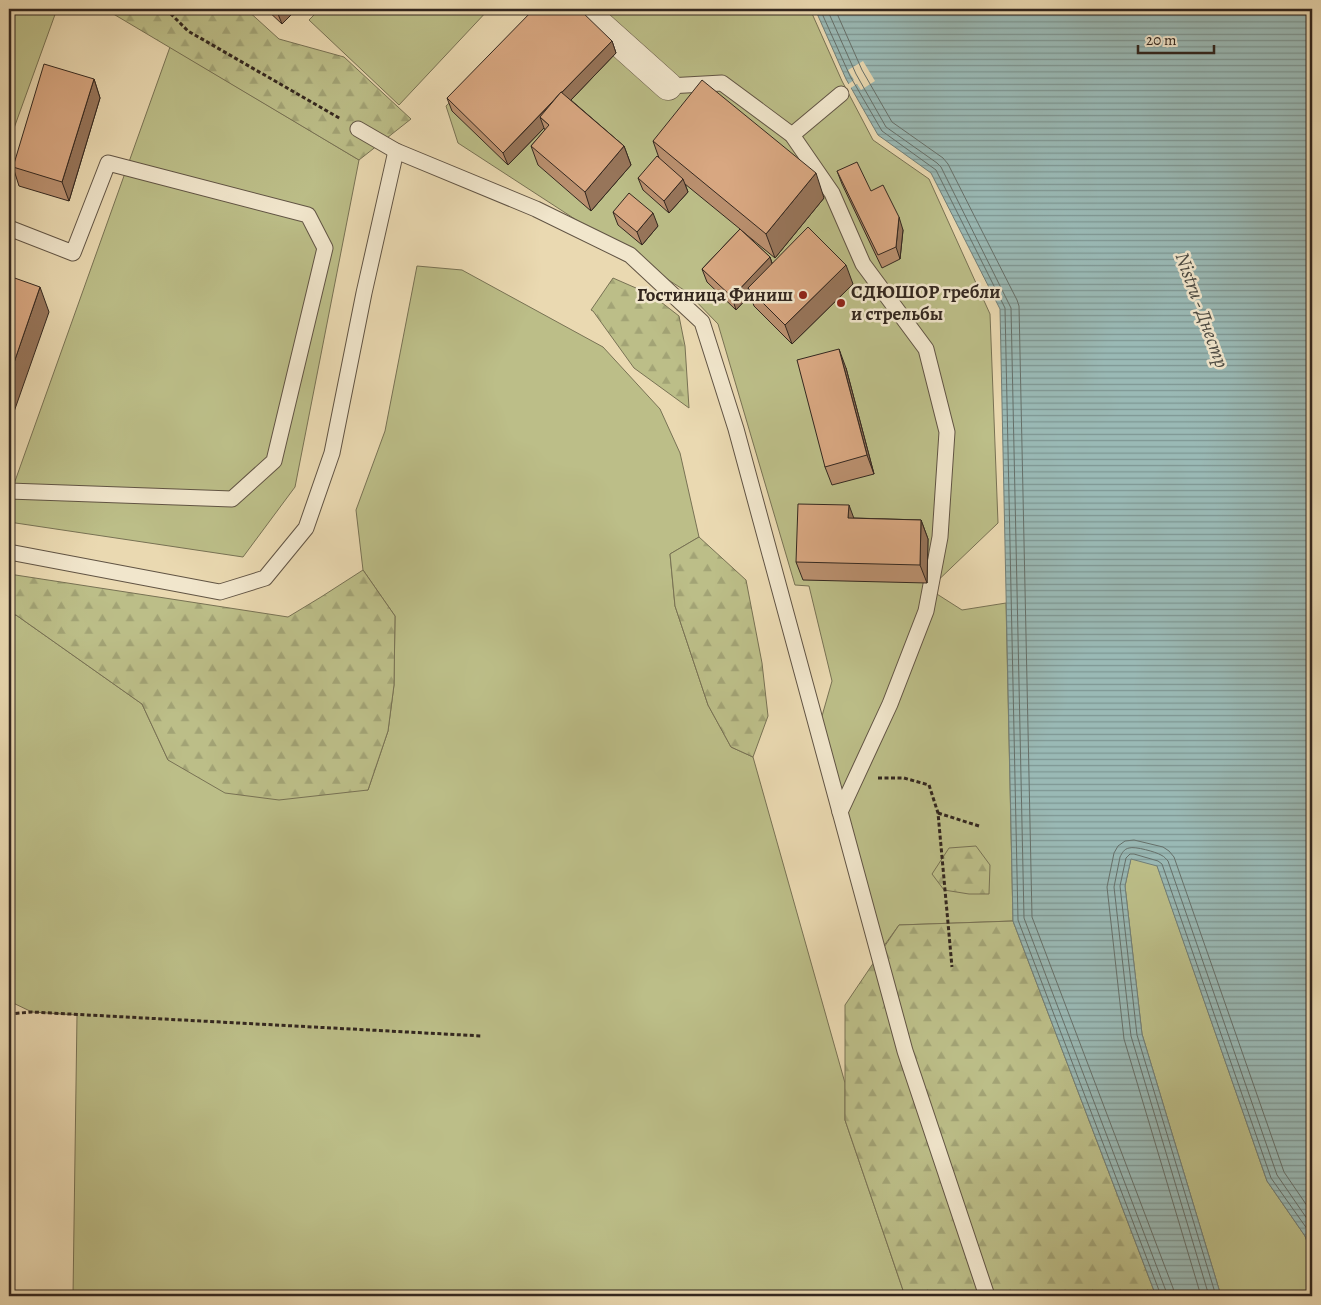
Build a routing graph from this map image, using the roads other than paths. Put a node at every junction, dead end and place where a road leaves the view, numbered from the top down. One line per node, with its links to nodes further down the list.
1 (585, 10): 2 (street)
2 (668, 86): 5 (lane)
3 (841, 94): 5 (lane)
4 (358, 129): 6 (lane)
5 (792, 135): 10 (lane)
6 (396, 151): 9 (lane); 10 (lane)
7 (9, 228): 8 (lane)
8 (9, 491)
9 (9, 552)
10 (840, 812): 11 (lane)
11 (987, 1296)

